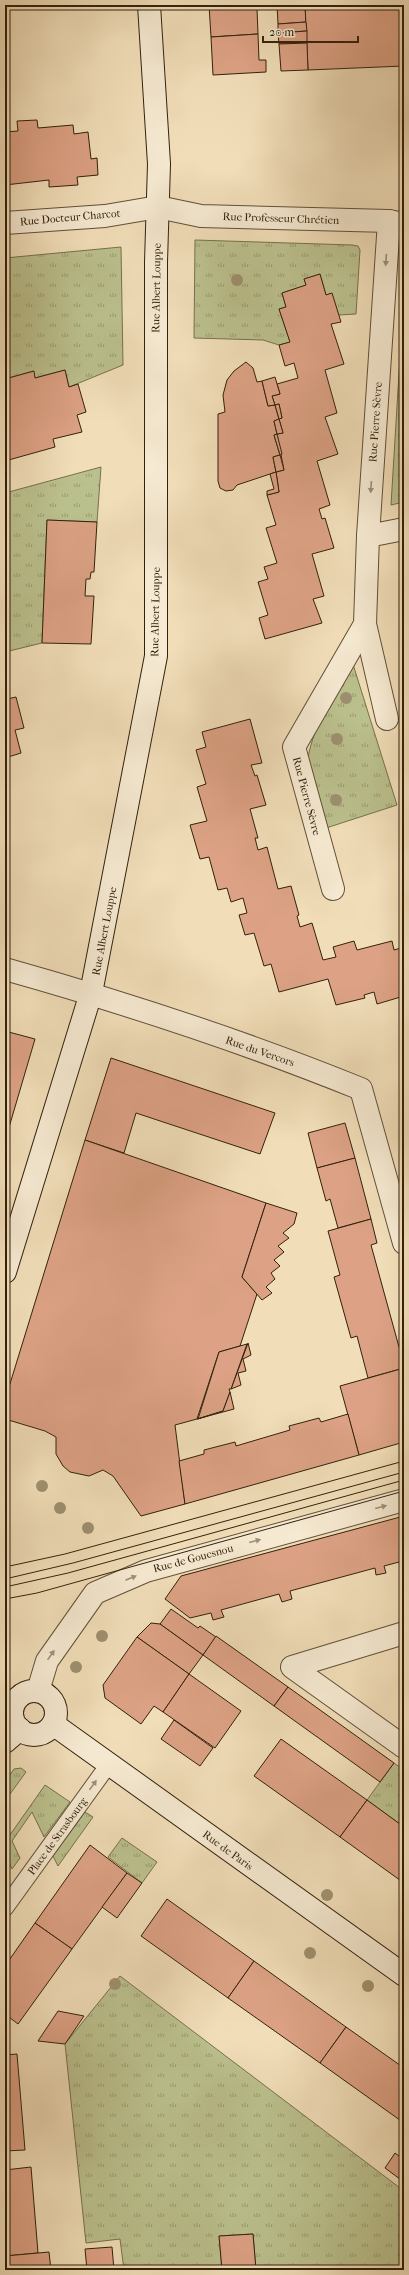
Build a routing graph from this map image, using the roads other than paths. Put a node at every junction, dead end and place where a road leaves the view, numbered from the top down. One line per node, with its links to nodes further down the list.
1 (149, 5): 2 (street, Rue Albert Louppe)
2 (158, 207): 3 (street, Rue Docteur Charcot); 4 (street, Rue Professeur Chrétien); 11 (street, Rue Albert Louppe)
3 (5, 223)
4 (396, 223): 6 (street, Rue Pierre Sèvre, one-way to 6)
5 (404, 529): 6 (street)
6 (368, 536): 7 (street, Rue Pierre Sèvre)
7 (365, 624): 8 (street, Rue Pierre Sèvre); 9 (street, Rue Pierre Sèvre)
8 (387, 719)
9 (333, 890)
10 (5, 969): 11 (street, Rue du Vercors)
11 (91, 993): 12 (street, Rue du Vercors); 13 (street, Rue Albert Louppe)
12 (404, 1243)
13 (5, 1272)
14 (404, 1500): 16 (street, Rue de Gouesnou, one-way to 14)
15 (404, 1633): 19 (street)
16 (38, 1691): 17 (street); 18 (street)
17 (53, 1724): 18 (street); 20 (street, Rue de Paris)
18 (12, 1735)
19 (404, 1747)
20 (109, 1764): 21 (lane, Place de Strasbourg, one-way to 20); 22 (street, Rue de Paris)
21 (5, 1908)
22 (404, 1976)

